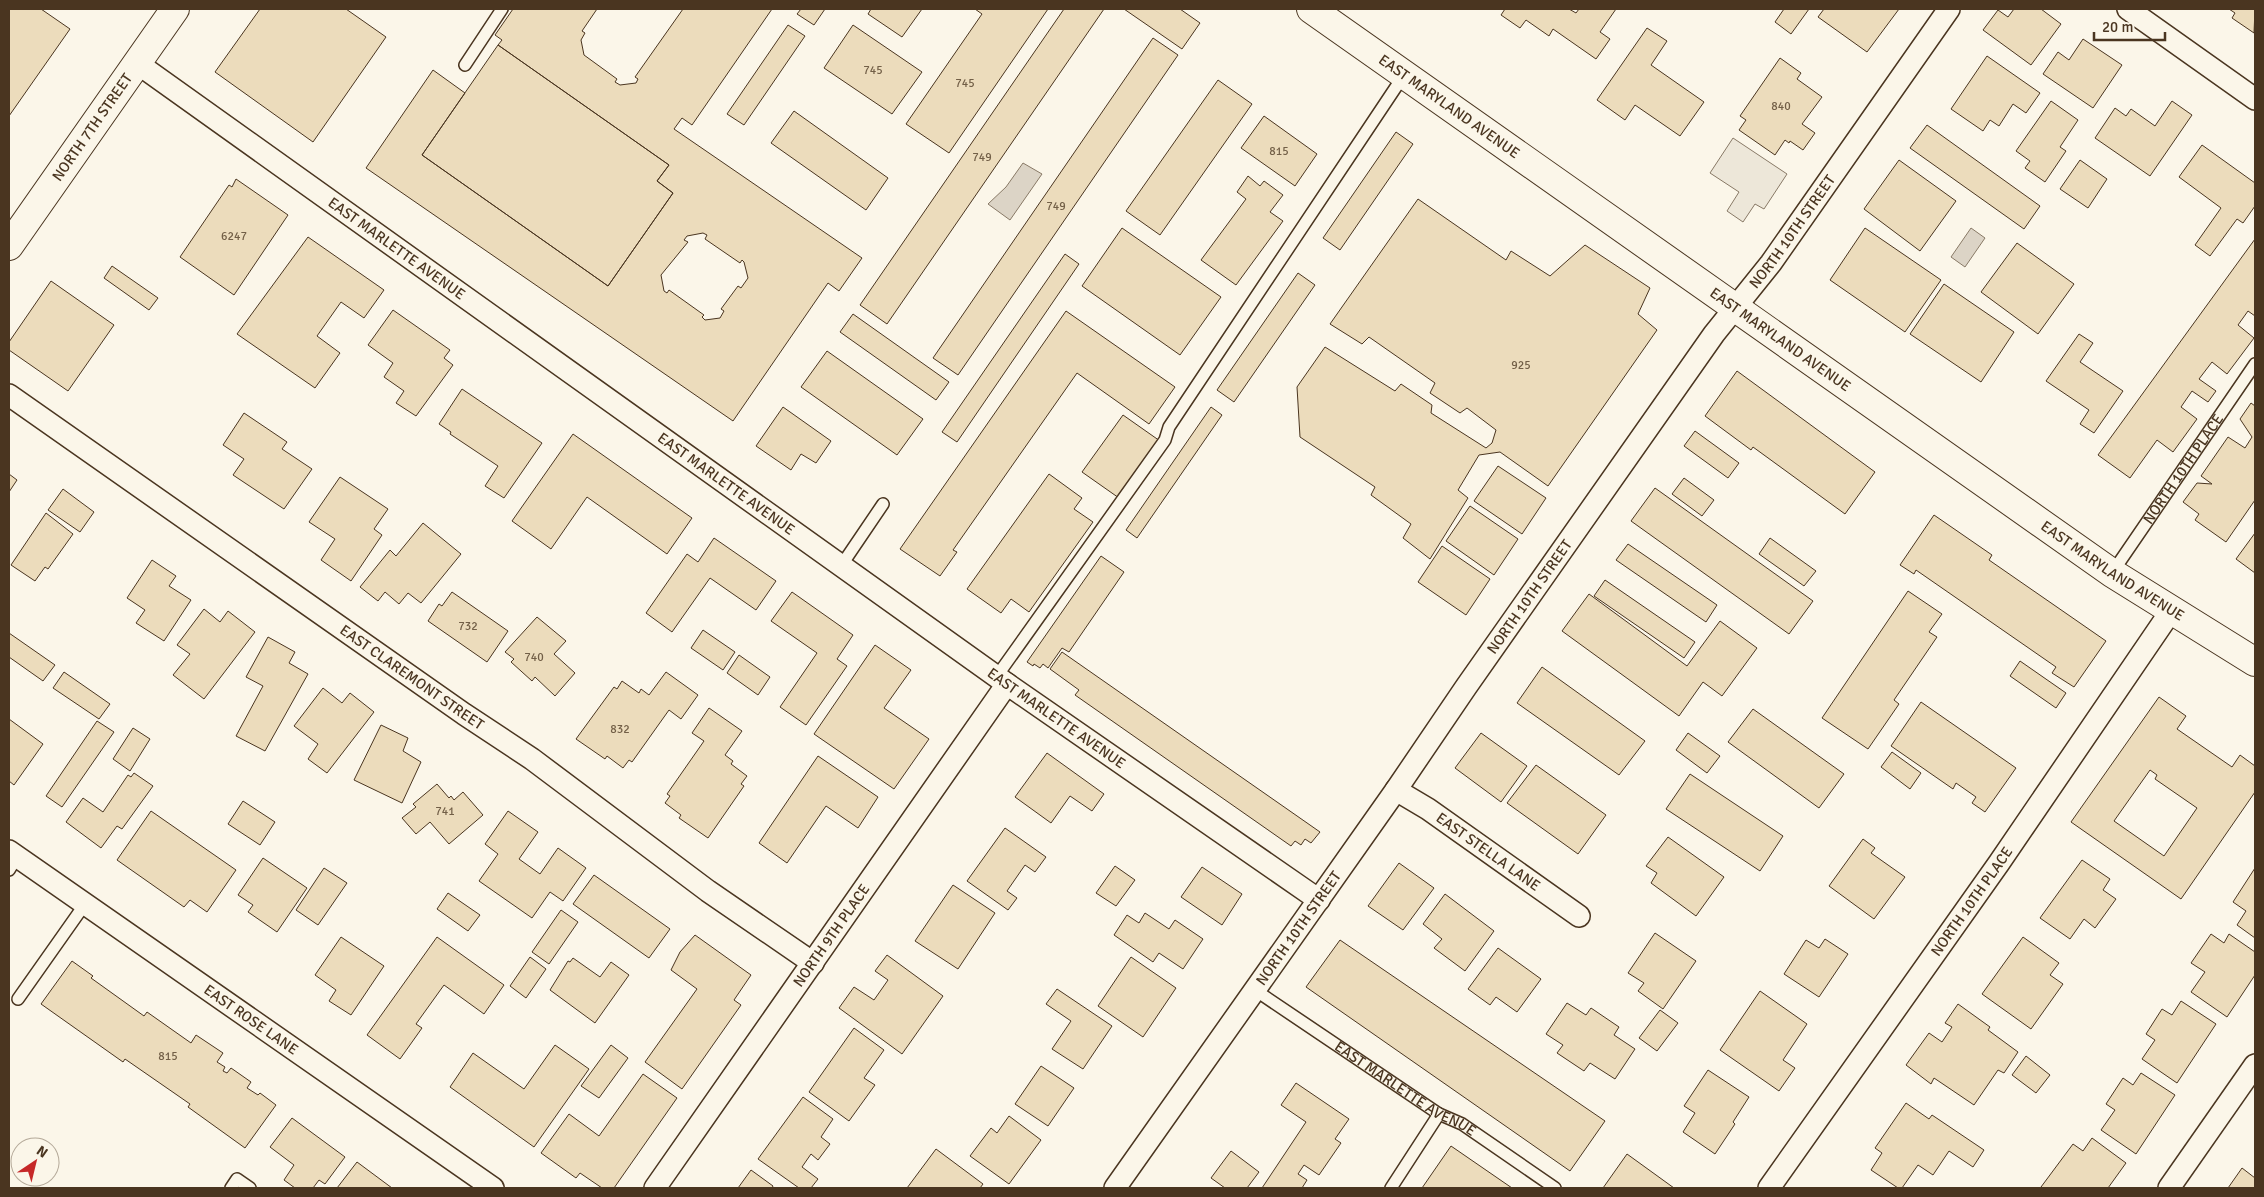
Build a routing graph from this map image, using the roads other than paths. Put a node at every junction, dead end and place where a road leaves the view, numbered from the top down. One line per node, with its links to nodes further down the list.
1 (175, 9): 6 (street, NORTH 7TH STREET)
2 (502, 9): 7 (lane)
3 (1311, 9): 8 (street, EAST MARYLAND AVENUE)
4 (1949, 9): 11 (street, NORTH 10TH STREET)
5 (2128, 9): 9 (street)
6 (137, 63): 10 (street, NORTH 7TH STREET); 15 (street, EAST MARLETTE AVENUE)
7 (465, 65)
8 (1404, 75): 11 (street, EAST MARYLAND AVENUE); 19 (lane)
9 (2255, 98)
10 (9, 246)
11 (1736, 307): 16 (street, EAST MARYLAND AVENUE); 20 (street, NORTH 10TH STREET)
12 (2255, 364): 16 (lane, NORTH 10TH PLACE)
13 (9, 395): 25 (street, EAST CLAREMONT STREET)
14 (883, 504): 15 (lane)
15 (840, 566): 19 (street, EAST MARLETTE AVENUE)
16 (2112, 573): 17 (street, EAST MARYLAND AVENUE)
17 (2171, 611): 18 (street, EAST MARYLAND AVENUE); 37 (street, NORTH 10TH PLACE)
18 (2255, 662)
19 (1002, 680): 22 (street, EAST MARLETTE AVENUE); 25 (street, NORTH 9TH PLACE)
20 (1396, 790): 22 (street, NORTH 10TH STREET); 24 (street, EAST STELLA LANE)
21 (12, 859): 23 (street, EAST ROSE LANE)
22 (1318, 900): 26 (street, NORTH 10TH STREET)
23 (86, 904): 27 (lane); 32 (street, EAST ROSE LANE)
24 (1579, 916)
25 (812, 964): 33 (street, NORTH 9TH PLACE)
26 (1255, 990): 29 (lane, EAST MARLETTE AVENUE); 34 (street, NORTH 10TH STREET)
27 (18, 1000)
28 (2255, 1065): 38 (street)
29 (1439, 1114): 35 (lane); 36 (lane, EAST MARLETTE AVENUE)
30 (231, 1188): 31 (lane)
31 (250, 1188)
32 (493, 1188)
33 (654, 1188)
34 (1115, 1188)
35 (1391, 1188)
36 (1555, 1188)
37 (1769, 1188)
38 (2169, 1188)

